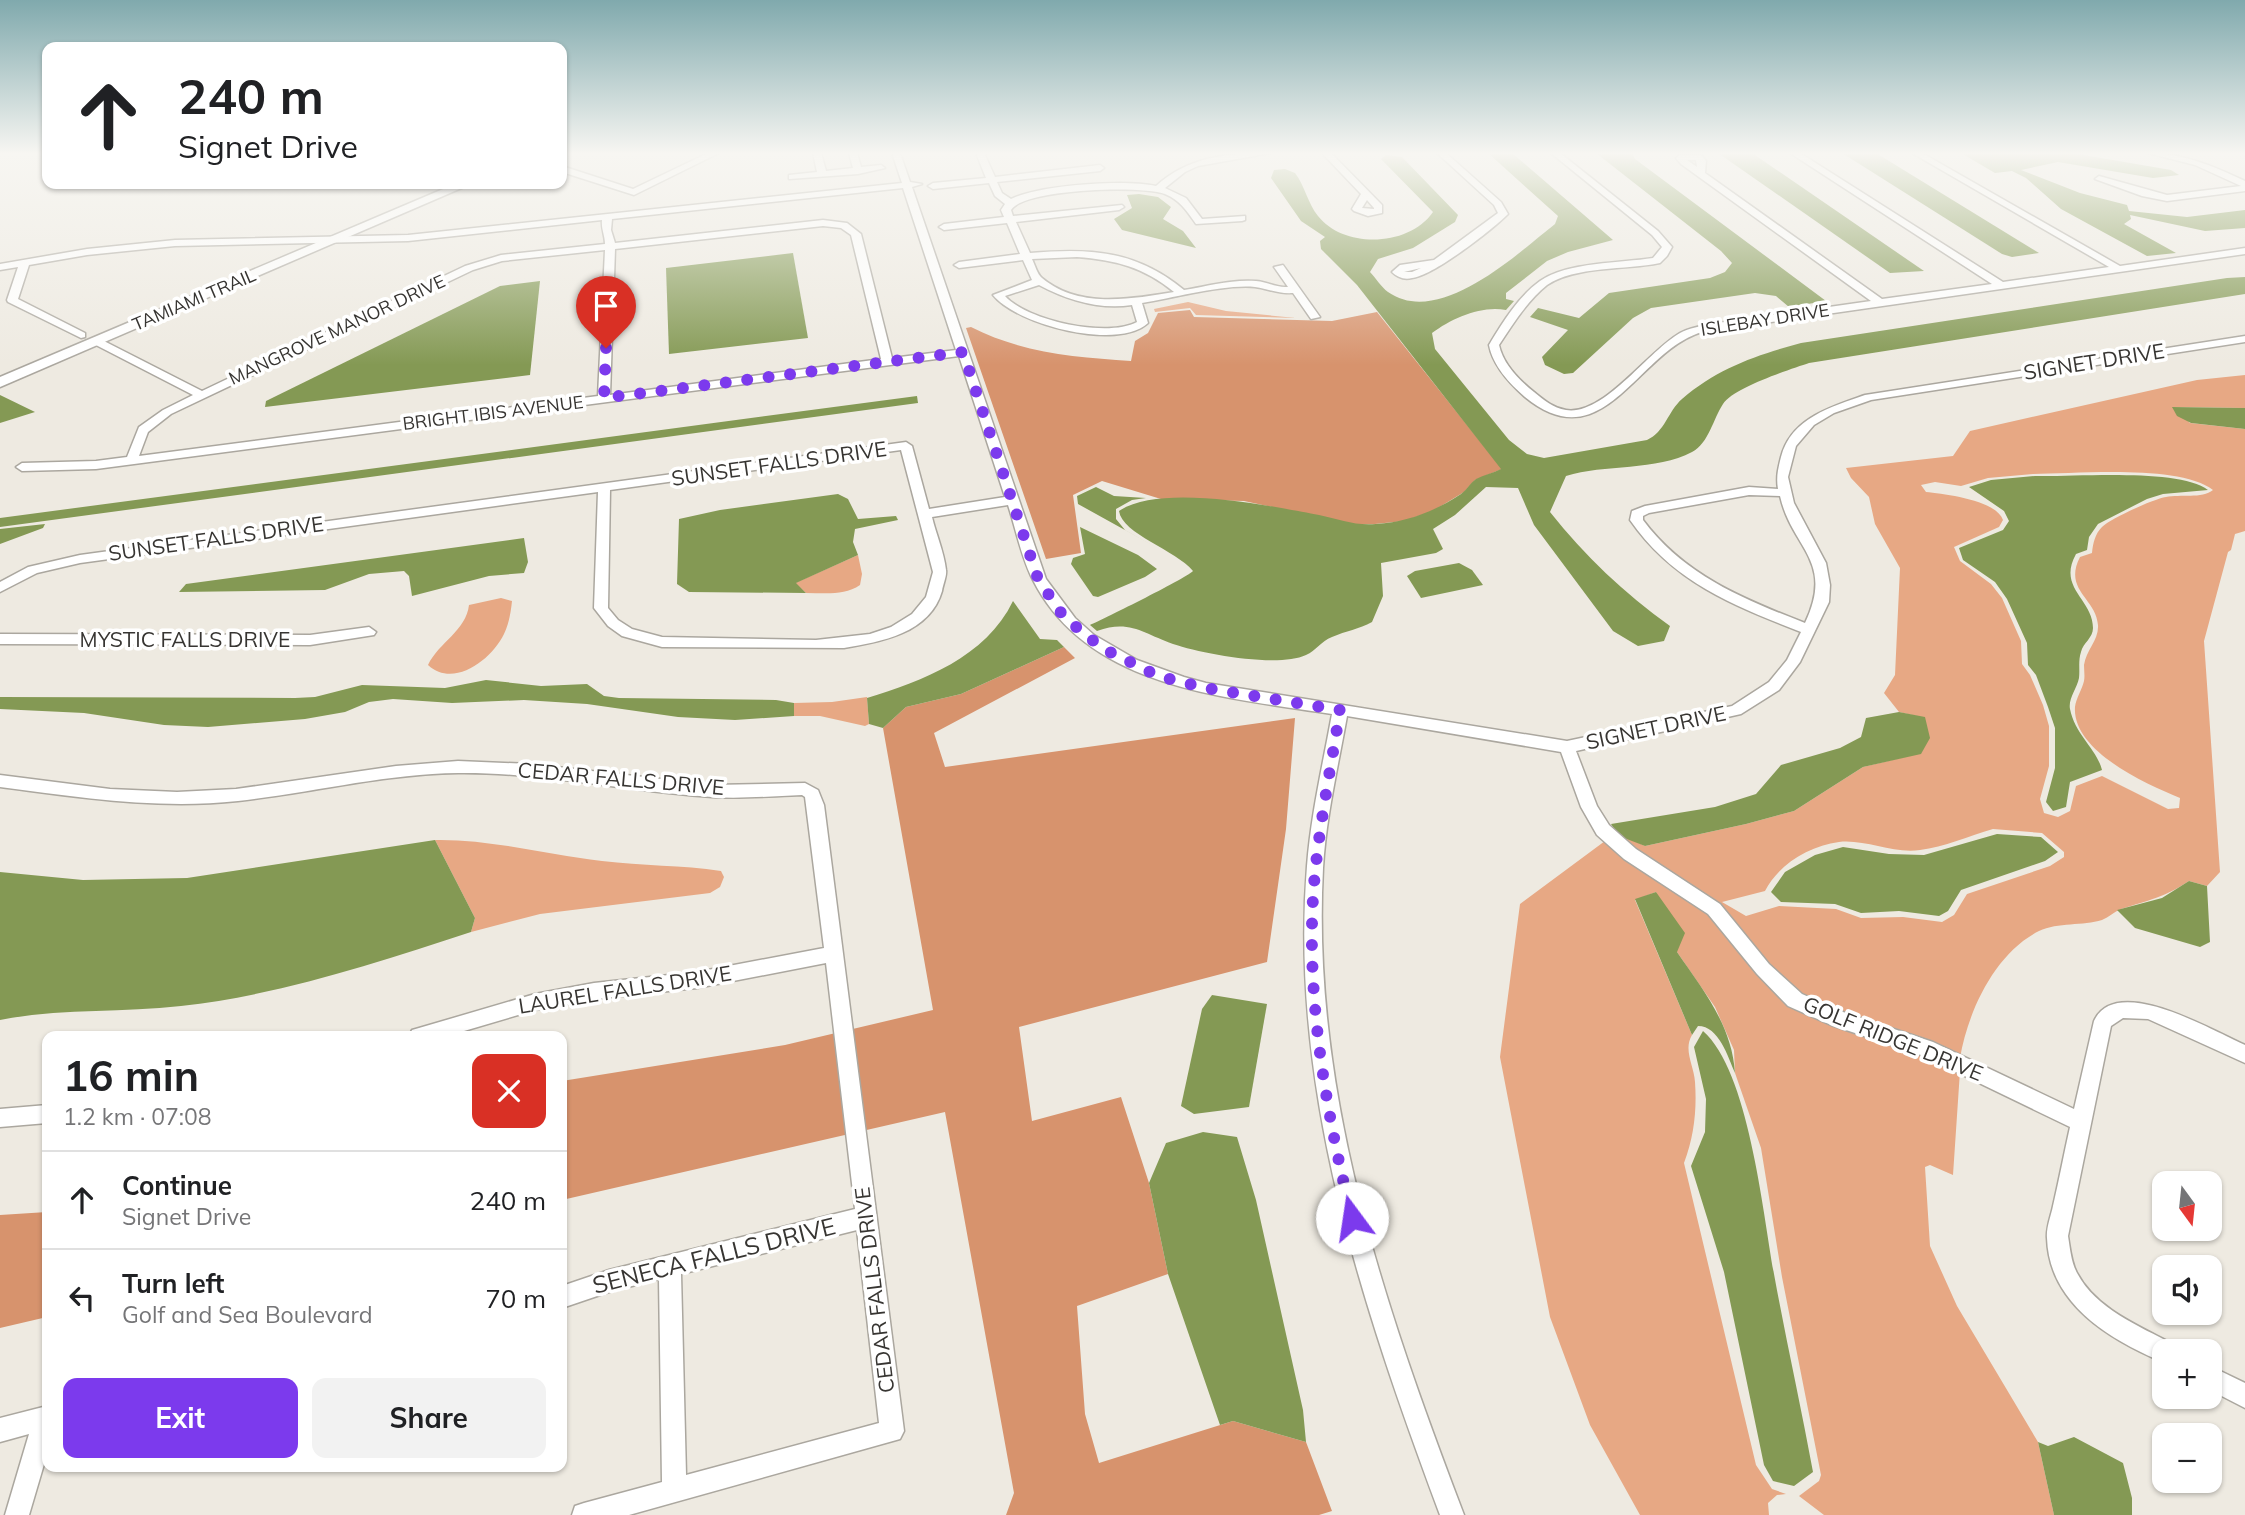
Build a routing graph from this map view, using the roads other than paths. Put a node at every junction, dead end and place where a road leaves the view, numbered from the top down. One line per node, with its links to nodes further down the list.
1 (344, 224): 17 (main road, TAMIAMI TRAIL)
2 (370, 224): 16 (main road, TAMIAMI TRAIL)
3 (550, 224): 16 (street)
4 (608, 224): 18 (street)
5 (817, 224): 18 (street, MANGROVE MANOR DRIVE)
6 (830, 224): 41 (street, MANGROVE MANOR DRIVE)
7 (923, 224): 40 (street, SIGNET DRIVE)
8 (974, 224): 15 (street)
9 (1010, 224): 20 (street)
10 (1489, 224): 22 (street)
11 (1643, 224): 35 (street, ISLEBAY DRIVE)
12 (1771, 224): 35 (street)
13 (1908, 224): 30 (street)
14 (2040, 224): 26 (street)
15 (944, 227)
16 (328, 241): 17 (street); 39 (main road, TAMIAMI TRAIL)
17 (300, 242): 21 (street); 37 (main road, TAMIAMI TRAIL)
18 (610, 246): 44 (street, MANGROVE MANOR DRIVE); 45 (street)
19 (2245, 251): 26 (street, ISLEBAY DRIVE)
20 (1024, 257): 23 (street); 28 (street); 32 (street)
21 (25, 262): 24 (street); 33 (street)
22 (1433, 263)
23 (959, 265)
24 (0, 267)
25 (1279, 267): 27 (street)
26 (2117, 268): 30 (street, ISLEBAY DRIVE)
27 (1287, 278): 29 (street); 31 (street)
28 (1040, 281): 34 (street); 34 (street)
29 (1256, 284): 31 (street); 32 (street)
30 (1999, 284): 35 (street, ISLEBAY DRIVE)
31 (1296, 290): 36 (street)
32 (1182, 293): 34 (street)
33 (6, 299): 37 (street)
34 (1136, 302)
35 (1879, 302)
36 (1315, 317)
37 (81, 335): 42 (main road, TAMIAMI TRAIL)
38 (2245, 339): 49 (street, SIGNET DRIVE)
39 (96, 341): 43 (main road, TAMIAMI TRAIL); 44 (street)
40 (963, 352): 41 (street, BRIGHT IBIS AVENUE); 50 (street, SIGNET DRIVE)
41 (887, 362): 45 (street, BRIGHT IBIS AVENUE)
42 (0, 369)
43 (0, 382)
44 (202, 394): 46 (street, MANGROVE MANOR DRIVE)
45 (604, 398): 46 (street, BRIGHT IBIS AVENUE)
46 (132, 459): 47 (street, BRIGHT IBIS AVENUE)
47 (22, 467)
48 (604, 489): 51 (street, SUNSET FALLS DRIVE); 51 (street, SUNSET FALLS DRIVE); 52 (street, SUNSET FALLS DRIVE)
49 (1786, 493): 53 (street, SIGNET DRIVE); 53 (street)
50 (1013, 500): 51 (street); 56 (street, SIGNET DRIVE)
51 (924, 514)
52 (0, 588)
53 (1810, 630): 57 (street, SIGNET DRIVE)
54 (369, 632): 55 (street, MYSTIC FALLS DRIVE)
55 (0, 639)
56 (1340, 710): 57 (street, SIGNET DRIVE); 77 (street)
57 (1567, 747): 64 (street, GOLF RIDGE DRIVE)
58 (0, 781): 59 (street, CEDAR FALLS DRIVE)
59 (834, 954): 60 (street, LAUREL FALLS DRIVE); 65 (street, CEDAR FALLS DRIVE)
60 (436, 1031)
61 (2245, 1054): 64 (street)
62 (42, 1114): 63 (street)
63 (0, 1118)
64 (2080, 1122): 68 (street)
65 (866, 1217): 66 (street, SENECA FALLS DRIVE); 74 (street, CEDAR FALLS DRIVE)
66 (670, 1265): 67 (street, SENECA FALLS DRIVE); 74 (street)
67 (567, 1296)
68 (2152, 1344)
69 (2222, 1384): 70 (street)
70 (2245, 1396)
71 (42, 1419): 72 (street)
72 (0, 1430)
73 (42, 1434): 75 (street)
74 (674, 1490): 76 (street)
75 (17, 1515)
76 (584, 1515)
77 (1451, 1515)

